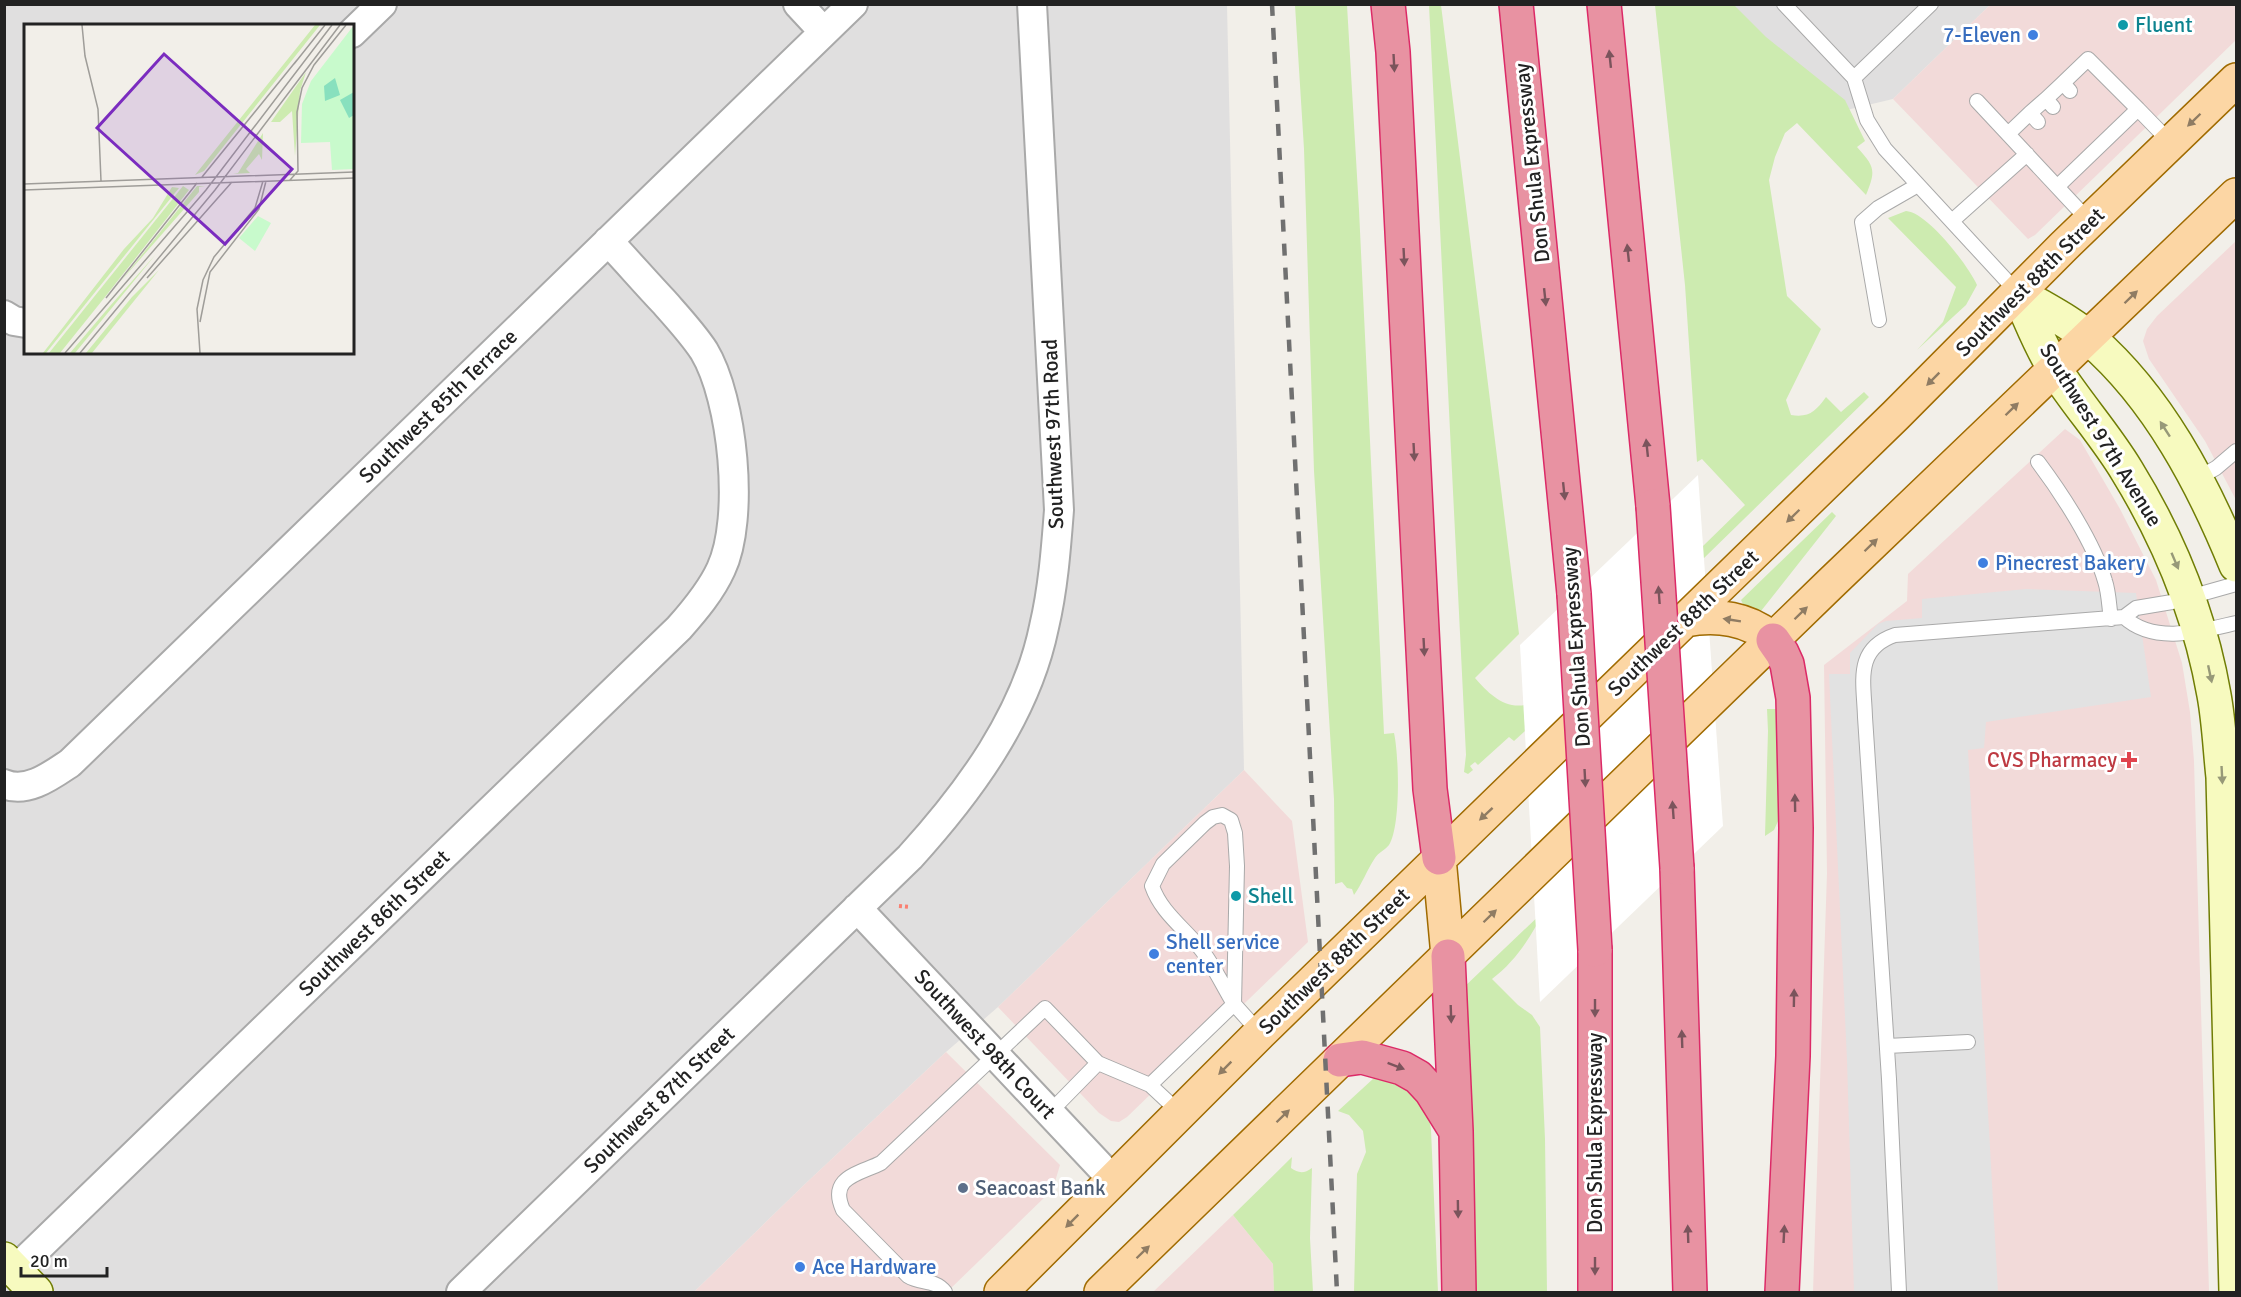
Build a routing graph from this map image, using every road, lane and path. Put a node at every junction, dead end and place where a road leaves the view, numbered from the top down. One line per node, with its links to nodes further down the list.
1 (382, 4): 11 (street)
2 (798, 4): 12 (street)
3 (853, 4): 12 (street, Southwest 85th Terrace)
4 (1032, 4): 49 (street, Southwest 97th Road)
5 (1388, 4): 46 (highway, one-way to 46)
6 (1508, 4): 13 (highway)
7 (1516, 4): 13 (highway, Don Shula Expressway)
8 (1604, 4): 72 (highway, one-way to 8, bridge)
9 (1784, 4): 14 (lane, Southwest 97th Avenue)
10 (1930, 4): 14 (lane)
11 (354, 31)
12 (824, 32): 26 (street, Southwest 85th Terrace)
13 (1522, 70): 71 (highway, Don Shula Expressway, one-way to 71, bridge)
14 (1854, 78): 21 (lane, Southwest 97th Avenue)
15 (2236, 80): 19 (main road, Southwest 88th Street, one-way to 19)
16 (1977, 101): 18 (lane)
17 (2138, 109): 18 (lane); 19 (lane); 22 (lane)
18 (2008, 134): 20 (lane)
19 (2171, 143): 25 (main road, Southwest 88th Street)
20 (2027, 154): 22 (lane); 24 (lane)
21 (1918, 185): 24 (lane, Southwest 97th Avenue); 29 (lane)
22 (2058, 186): 25 (lane)
23 (2236, 195): 31 (main road, one-way to 23)
24 (1952, 221): 27 (lane, Southwest 97th Avenue)
25 (2090, 222): 27 (main road, Southwest 88th Street)
26 (608, 241): 45 (street, Southwest 85th Terrace); 64 (street, Southwest 86th Street)
27 (2018, 293): 31 (street, Southwest 97th Avenue); 32 (street, Southwest 97th Avenue); 40 (main road, Southwest 88th Street, one-way to 40)
28 (4, 315): 30 (street)
29 (1879, 320)
30 (24, 323)
31 (2089, 338): 32 (main road); 35 (street, Southwest 97th Avenue, one-way to 31)
32 (2055, 369): 38 (street, Southwest 97th Avenue, one-way to 38); 43 (main road, one-way to 32)
33 (2236, 451): 35 (lane)
34 (2038, 462): 39 (lane)
35 (2196, 479): 36 (street, Southwest 97th Avenue)
36 (2236, 565)
37 (2236, 584): 38 (lane)
38 (2189, 597): 39 (lane); 42 (street, Southwest 97th Avenue)
39 (2117, 618): 42 (lane); 54 (lane)
40 (1685, 620): 43 (main road, one-way to 40); 46 (main road, Southwest 88th Street, one-way to 46)
41 (2236, 623): 42 (lane)
42 (2200, 631): 44 (street, Southwest 97th Avenue, one-way to 44)
43 (1773, 640): 50 (main road, one-way to 43); 73 (highway, one-way to 43)
44 (2227, 715): 75 (street, Southwest 97th Avenue, one-way to 75)
45 (8, 786)
46 (1439, 858): 50 (main road); 52 (main road, Southwest 88th Street)
47 (899, 906): 48 (path)
48 (910, 907)
49 (857, 908): 55 (street, Southwest 98th Court); 65 (street, Southwest 87th Street)
50 (1448, 956): 56 (main road); 61 (highway, one-way to 61)
51 (1234, 1004): 51 (lane); 52 (lane); 58 (lane)
52 (1260, 1033): 60 (main road, Southwest 88th Street, one-way to 60)
53 (1968, 1042): 54 (lane)
54 (1887, 1046): 74 (lane)
55 (996, 1054): 57 (lane); 59 (street, Southwest 98th Court); 66 (lane)
56 (1340, 1060): 61 (highway, one-way to 61); 69 (main road, one-way to 56)
57 (1098, 1063): 58 (lane); 59 (lane)
58 (1150, 1085): 60 (lane)
59 (1050, 1112): 62 (street, Southwest 98th Court)
60 (1180, 1113): 62 (main road, Southwest 88th Street)
61 (1456, 1131): 70 (highway, one-way to 70)
62 (1113, 1180): 63 (main road, Southwest 88th Street, one-way to 63)
63 (1042, 1252): 67 (main road, Southwest 88th Street); 68 (main road)
64 (18, 1274)
65 (461, 1293)
66 (945, 1293)
67 (1001, 1293)
68 (1030, 1293)
69 (1101, 1293)
70 (1459, 1293)
71 (1595, 1293)
72 (1690, 1293)
73 (1782, 1293)
74 (1899, 1293)
75 (2236, 1293)

